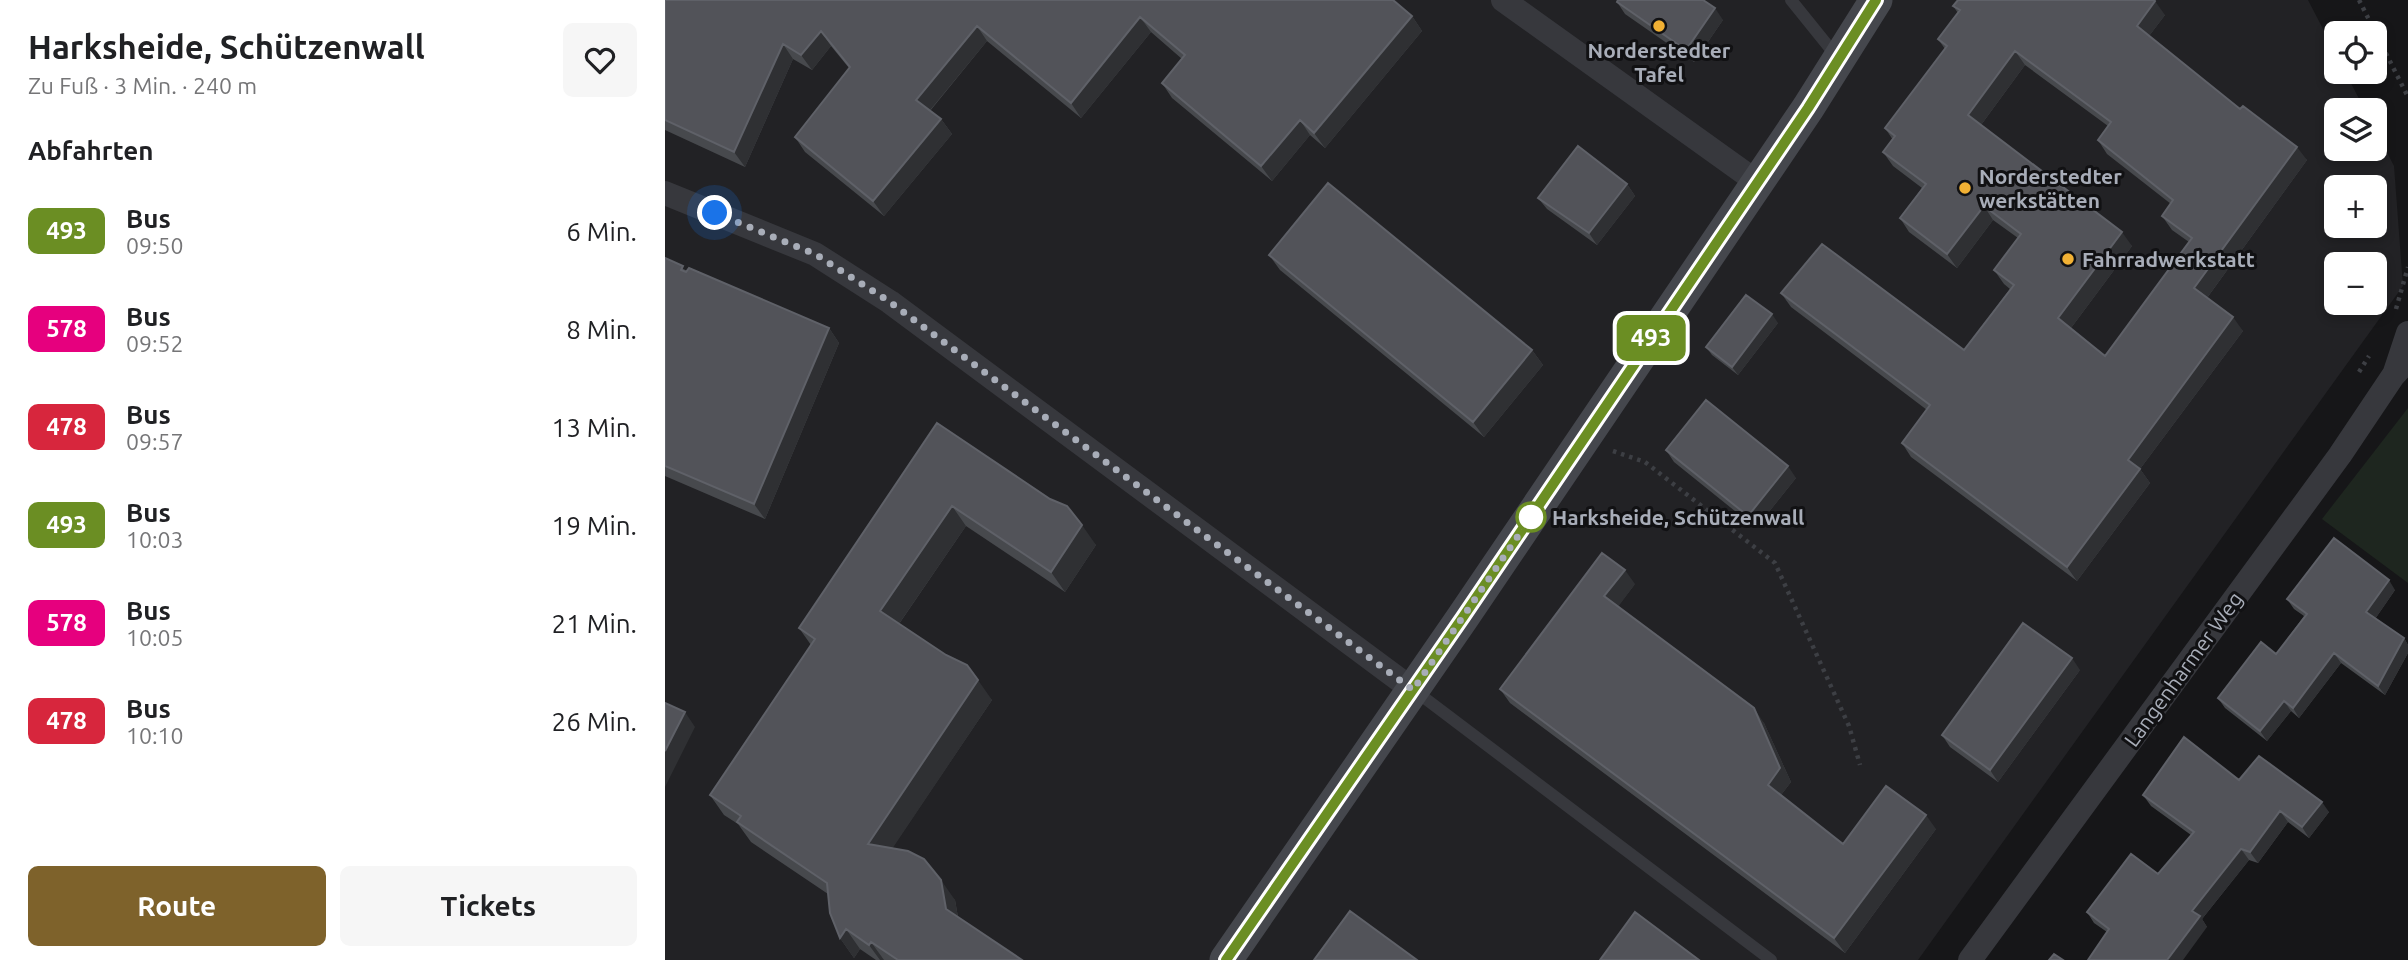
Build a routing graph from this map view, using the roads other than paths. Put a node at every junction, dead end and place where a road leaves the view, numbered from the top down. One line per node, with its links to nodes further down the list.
1 (1503, 0): 5 (street)
2 (1791, 0): 4 (lane)
3 (1876, 0): 4 (main road)
4 (1840, 59): 5 (main road)
5 (1757, 182): 9 (main road)
6 (665, 193): 9 (street)
7 (2408, 333): 8 (street, Langenharmer Weg)
8 (2401, 368): 12 (street, Langenharmer Weg)
9 (1413, 690): 10 (main road); 11 (lane)
10 (1226, 960)
11 (1771, 960)
12 (1970, 960)

